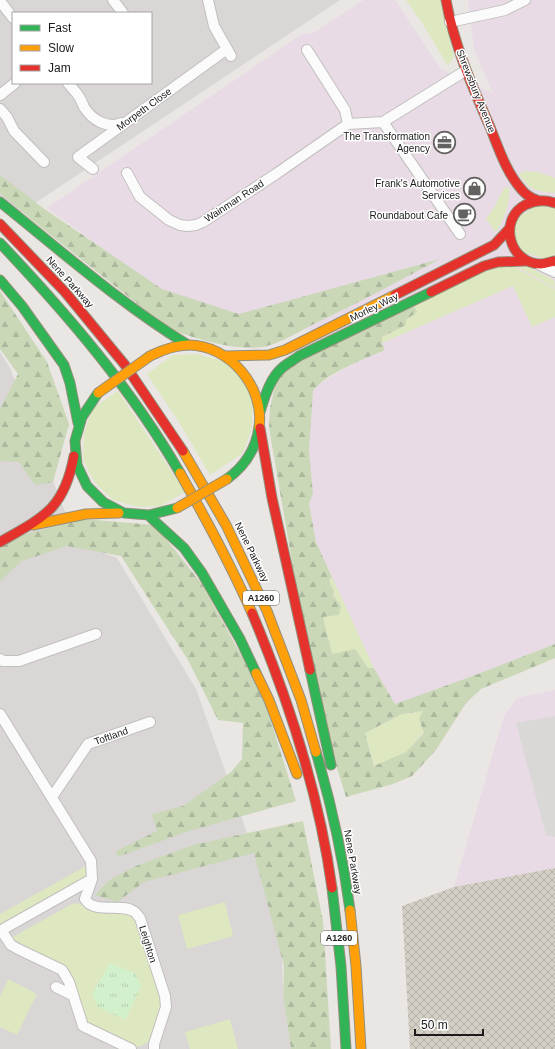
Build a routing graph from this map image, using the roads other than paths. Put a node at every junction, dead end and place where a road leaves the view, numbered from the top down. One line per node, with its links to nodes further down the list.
1 (113, 0): 6 (street)
2 (208, 0): 15 (street, Morpeth Close)
3 (446, 0): 8 (main road, Shrewsbury Avenue)
4 (525, 0): 8 (street)
5 (0, 1): 7 (street)
6 (122, 12)
7 (12, 17)
8 (450, 22): 10 (main road, Shrewsbury Avenue)
9 (307, 50): 17 (street)
10 (465, 71): 16 (street); 21 (main road, Shrewsbury Avenue)
11 (14, 84): 13 (street)
12 (69, 84): 15 (street)
13 (0, 96)
14 (0, 109): 18 (street)
15 (128, 120): 19 (street, Morpeth Close)
16 (382, 122): 17 (street); 28 (street)
17 (348, 124): 20 (street, Wainman Road)
18 (44, 162)
19 (93, 169)
20 (127, 173)
21 (514, 180): 22 (main road, Shrewsbury Avenue); 25 (main road, Shrewsbury Avenue)
22 (537, 200): 24 (main road); 25 (main road)
23 (0, 202): 35 (main road)
24 (553, 202)
25 (513, 217): 27 (main road)
26 (0, 224): 54 (main road, Nene Parkway / A1260)
27 (509, 229): 30 (main road); 36 (main road, Morley Way)
28 (460, 234)
29 (0, 243): 52 (main road, A1260)
30 (526, 261): 32 (main road); 37 (main road, Morley Way)
31 (555, 262): 32 (main road)
32 (540, 265): 33 (street)
33 (555, 272)
34 (0, 280): 38 (main road)
35 (188, 345): 36 (main road); 38 (main road, bridge)
36 (226, 356): 37 (main road)
37 (260, 412): 39 (main road)
38 (78, 423): 40 (main road)
39 (260, 428): 42 (main road, bridge); 49 (main road)
40 (75, 452): 41 (main road); 43 (main road)
41 (126, 514): 42 (main road); 43 (main road)
42 (149, 516): 52 (main road)
43 (29, 526): 44 (main road)
44 (0, 542)
45 (96, 634): 46 (street)
46 (0, 659)
47 (0, 715): 50 (street, Leighton)
48 (150, 722): 50 (street, Toftland)
49 (332, 771)
50 (52, 798): 53 (street, Leighton)
51 (338, 799): 54 (main road)
52 (322, 827): 60 (main road, A1260)
53 (92, 879): 55 (street); 59 (street, Leighton)
54 (346, 883): 61 (main road, Nene Parkway / A1260)
55 (1, 931): 57 (street)
56 (56, 987): 57 (street)
57 (72, 995): 58 (street)
58 (131, 1049)
59 (154, 1049)
60 (346, 1049)
61 (361, 1049)

